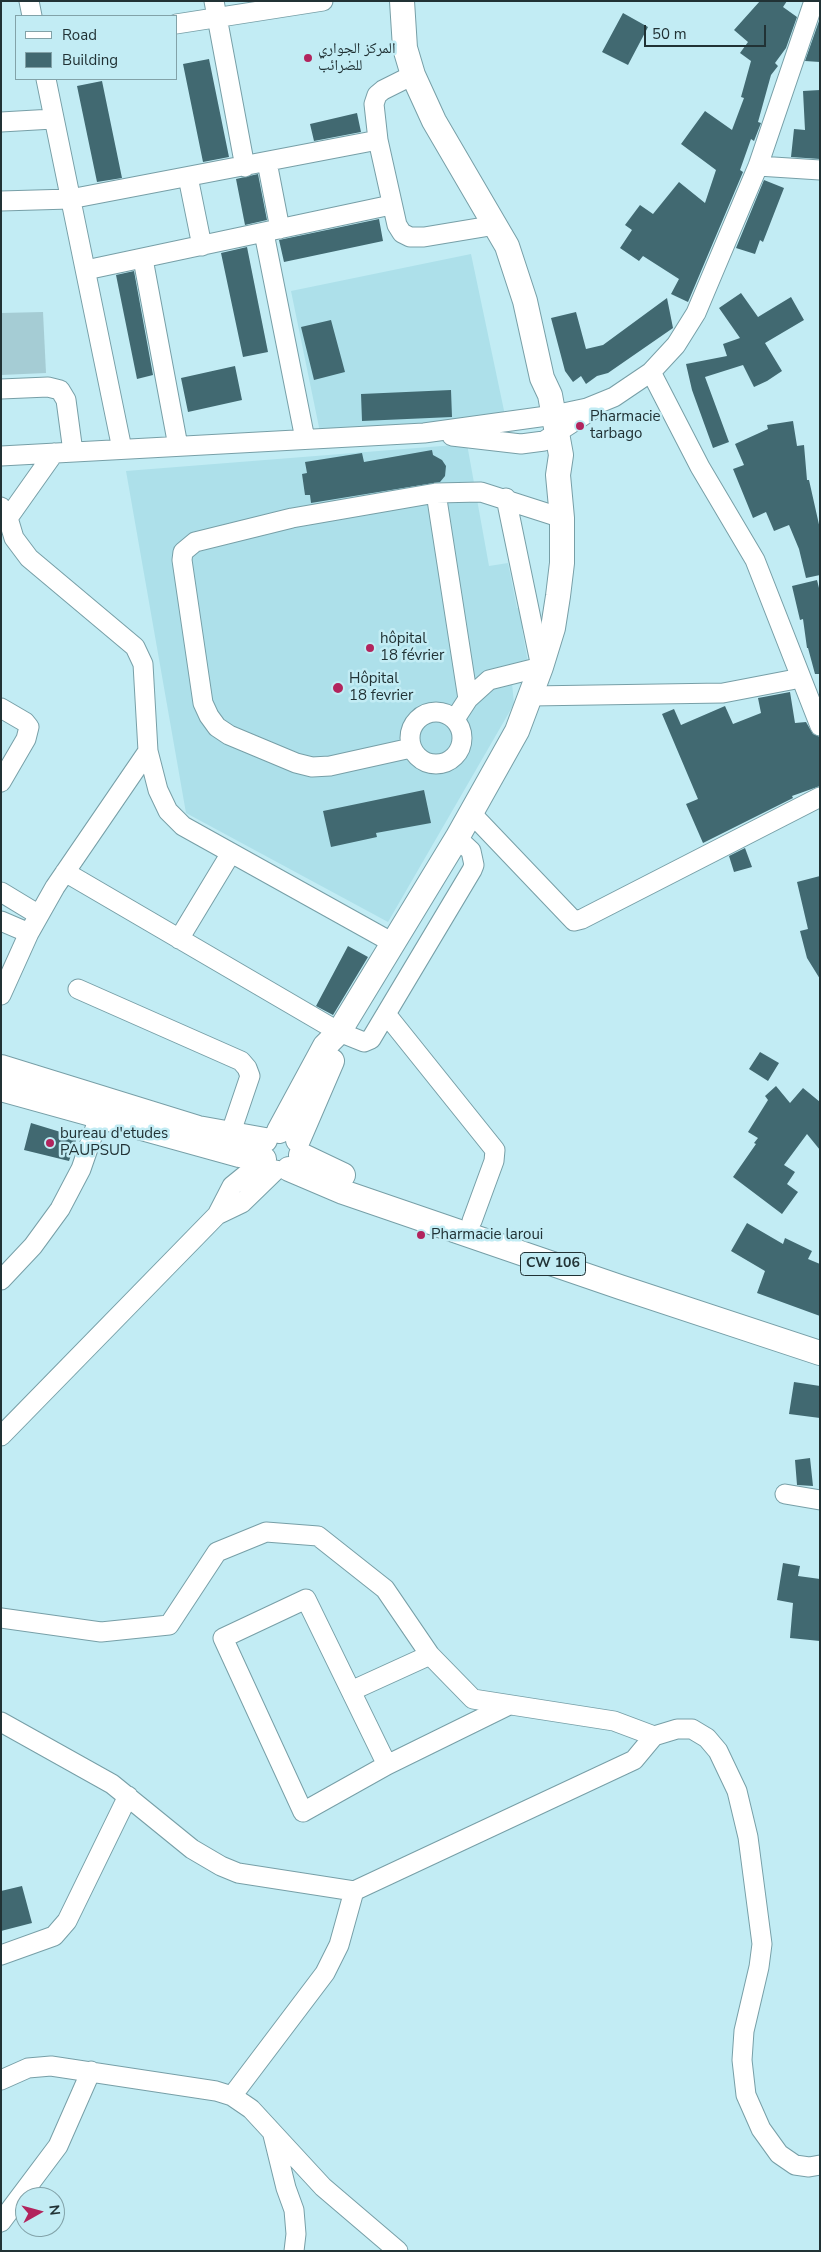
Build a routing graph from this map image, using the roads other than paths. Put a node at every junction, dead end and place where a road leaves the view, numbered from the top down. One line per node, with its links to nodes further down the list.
1 (29, 1): 6 (street)
2 (323, 1): 5 (street)
3 (402, 1): 8 (main road)
4 (814, 1): 14 (street)
5 (216, 9): 7 (street); 15 (street)
6 (32, 15)
7 (178, 23)
8 (413, 75): 12 (street); 21 (main road)
9 (46, 80): 10 (street)
10 (53, 119): 11 (street); 18 (street)
11 (1, 122)
12 (378, 140): 13 (street); 20 (street)
13 (267, 162): 15 (street); 22 (street)
14 (758, 166): 16 (street); 26 (street)
15 (246, 167): 17 (street)
16 (820, 170)
17 (188, 177): 18 (street); 23 (street)
18 (70, 199): 19 (street); 25 (street)
19 (1, 201)
20 (392, 205): 21 (street); 22 (street)
21 (496, 225): 28 (main road)
22 (272, 231): 23 (street); 29 (street)
23 (202, 246): 24 (street)
24 (143, 259): 25 (street); 30 (street)
25 (86, 270): 31 (street)
26 (651, 372): 28 (street); 40 (street)
27 (1, 389): 32 (street)
28 (549, 427): 29 (street); 38 (main road)
29 (305, 439): 30 (street)
30 (178, 446): 31 (street)
31 (122, 449): 32 (street)
32 (73, 452): 33 (street)
33 (54, 453): 34 (street); 37 (street)
34 (1, 456)
35 (436, 494): 36 (street); 42 (street); 46 (street)
36 (506, 498): 38 (street); 39 (street)
37 (5, 512): 47 (street)
38 (562, 518): 39 (main road)
39 (541, 667): 41 (main road); 42 (street)
40 (801, 678): 41 (street); 45 (street)
41 (532, 696): 50 (main road)
42 (468, 699): 44 (street)
43 (1, 708): 48 (street)
44 (454, 718): 46 (street); 46 (street)
45 (820, 726)
46 (411, 748)
47 (148, 750): 52 (street); 53 (street)
48 (1, 782)
49 (820, 796): 50 (street)
50 (471, 813): 51 (main road)
51 (456, 838): 59 (main road); 62 (street)
52 (230, 853): 58 (street); 59 (street)
53 (65, 872): 55 (street); 58 (street)
54 (1, 892): 55 (street)
55 (38, 915): 57 (street)
56 (1, 921): 57 (street)
57 (29, 933): 61 (street)
58 (180, 939): 63 (street)
59 (393, 943): 63 (main road)
60 (78, 989): 68 (street)
61 (1, 995)
62 (386, 1014): 63 (street); 71 (street)
63 (339, 1032): 66 (main road); 69 (main road)
64 (1, 1067): 68 (main road)
65 (1, 1089): 67 (main road, CW 106)
66 (314, 1106): 69 (main road); 70 (main road)
67 (99, 1117): 69 (main road, CW 106); 72 (street)
68 (230, 1135): 69 (main road)
69 (280, 1153): 70 (main road, CW 106); 74 (main road, CW 106); 75 (street)
70 (331, 1170): 71 (main road, CW 106)
71 (472, 1221): 73 (main road, CW 106)
72 (1, 1280)
73 (820, 1340)
74 (820, 1353)
75 (2, 1434)
76 (785, 1494): 77 (street)
77 (820, 1500)
78 (1, 1618): 79 (street)
79 (430, 1655): 80 (street); 81 (street)
80 (351, 1691): 84 (street); 84 (street)
81 (507, 1706): 83 (street); 84 (street)
82 (1, 1722): 85 (street)
83 (654, 1736): 86 (street); 92 (street)
84 (387, 1765)
85 (128, 1796): 86 (street); 87 (street)
86 (354, 1891): 90 (street)
87 (1, 1955)
88 (91, 2071): 89 (street); 90 (street); 93 (street)
89 (1, 2080)
90 (232, 2096): 91 (street)
91 (273, 2135): 94 (street); 95 (street)
92 (820, 2165)
93 (1, 2222)
94 (294, 2251)
95 (398, 2251)

